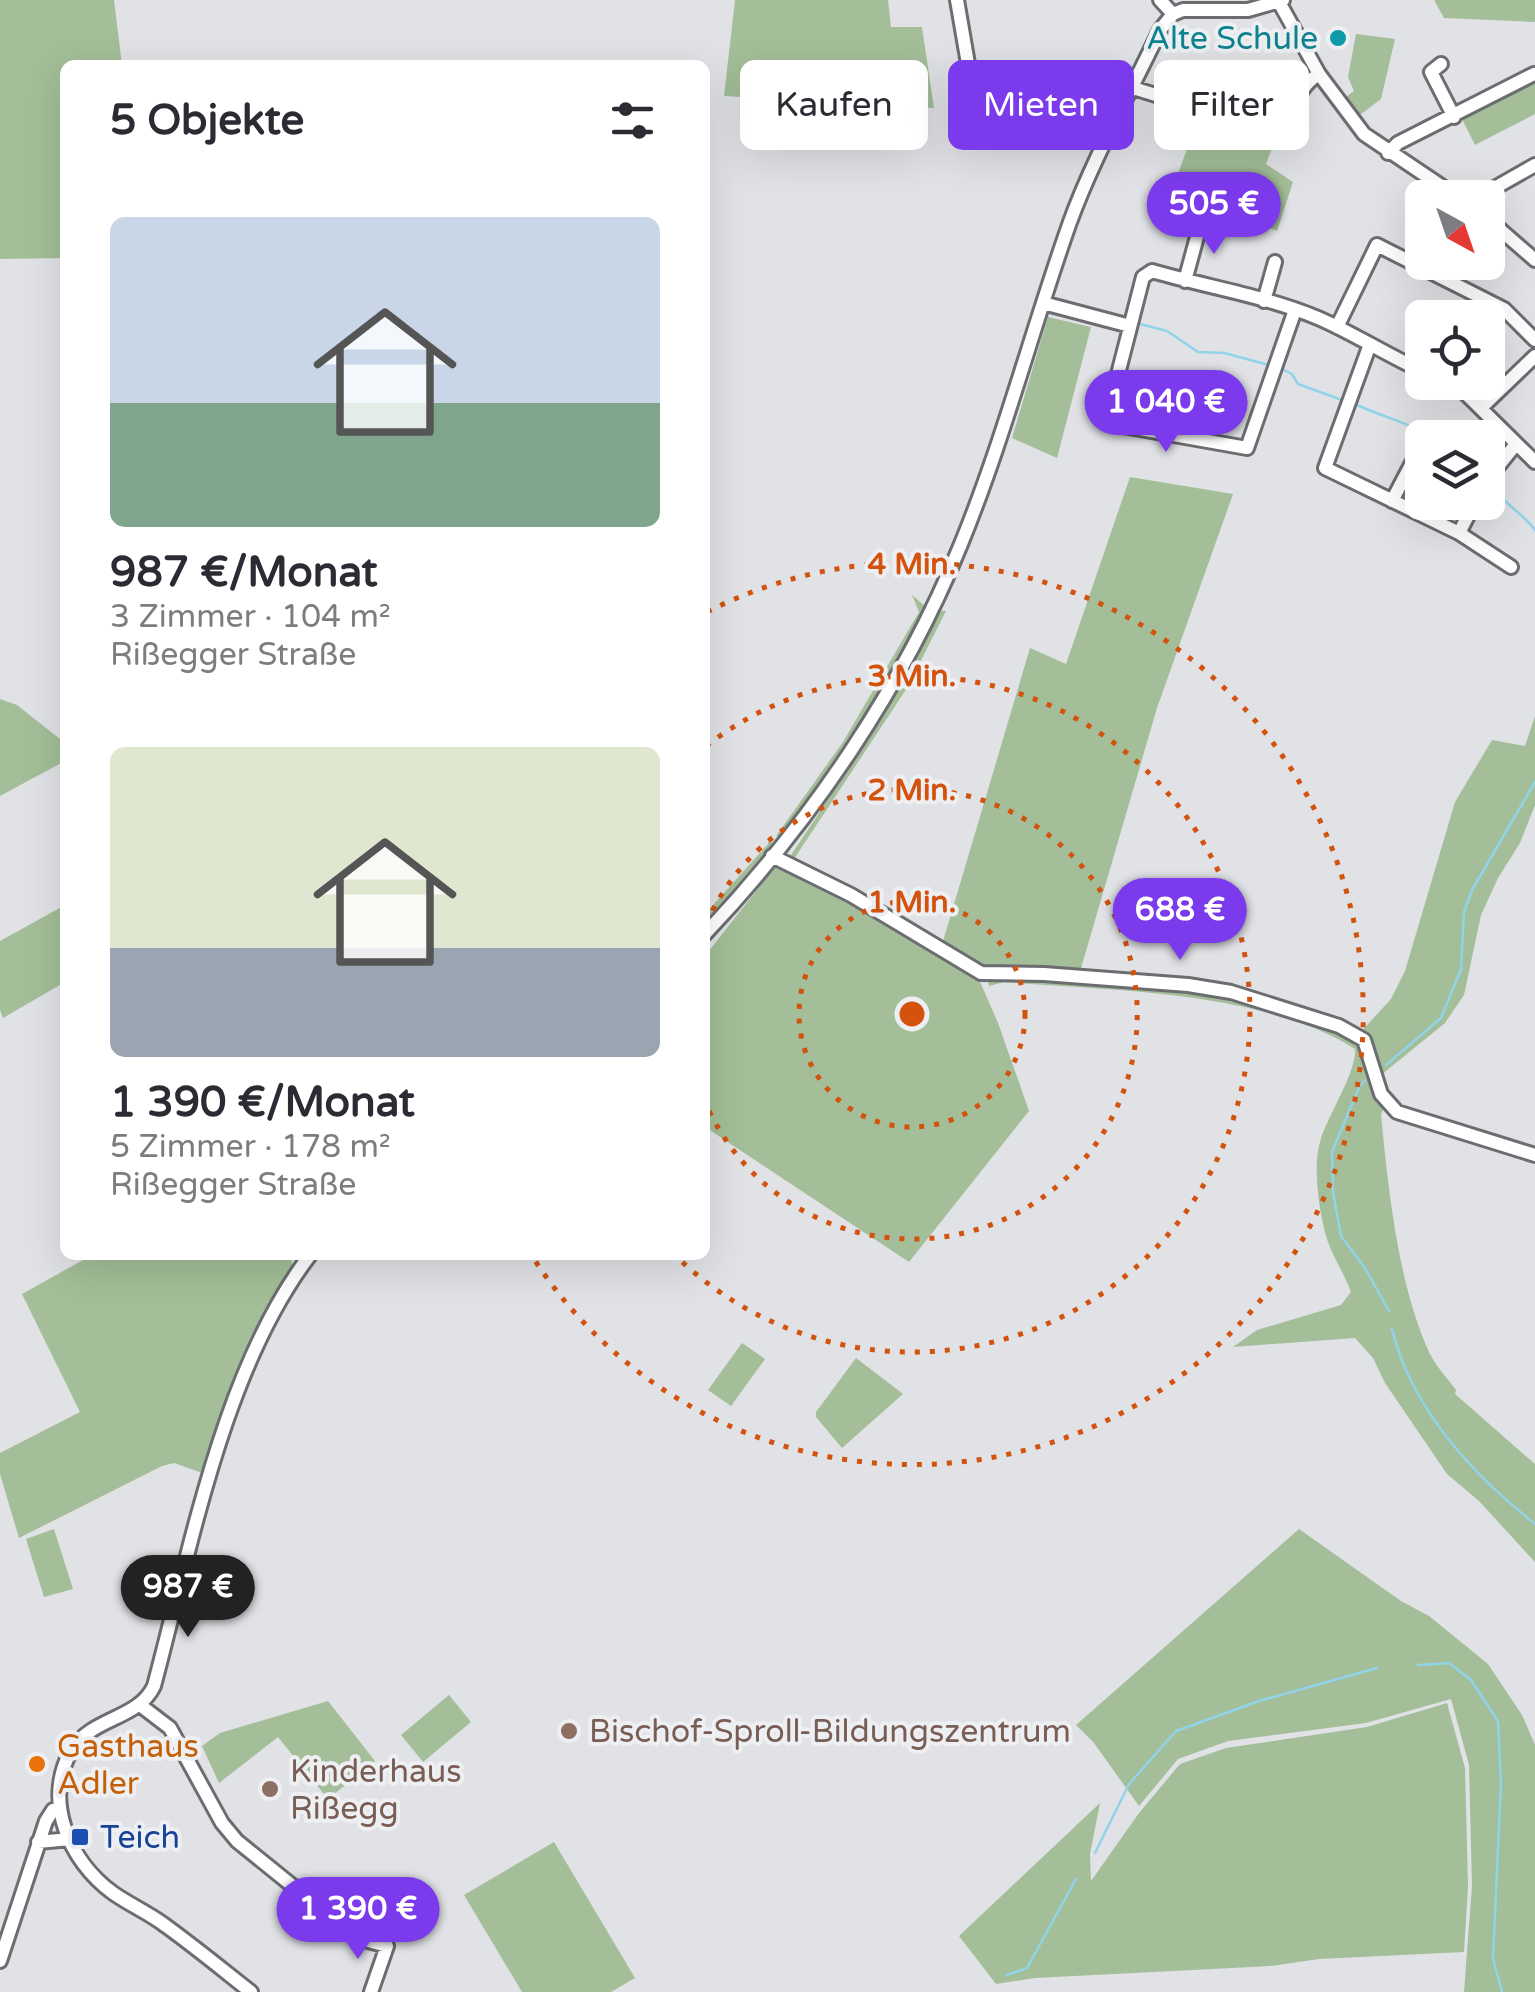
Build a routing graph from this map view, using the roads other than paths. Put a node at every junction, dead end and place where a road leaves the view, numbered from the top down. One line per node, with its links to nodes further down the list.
1 (957, 0): 5 (street)
2 (1160, 0): 4 (street)
3 (1281, 1): 4 (street); 7 (street)
4 (1173, 14): 9 (street)
5 (967, 60)
6 (1441, 64): 11 (street)
7 (1319, 74): 10 (street); 13 (street)
8 (1534, 74): 11 (street)
9 (1134, 86)
10 (1134, 88)
11 (1454, 116): 13 (street)
12 (1102, 150): 23 (street)
13 (1388, 152): 15 (street)
14 (1535, 165): 16 (street)
15 (1432, 180)
16 (1505, 182)
17 (1200, 222): 21 (street)
18 (1505, 234): 19 (street)
19 (1535, 260)
20 (1275, 262): 22 (street)
21 (1185, 280): 22 (street); 25 (street)
22 (1264, 301): 24 (street)
23 (1043, 303): 25 (street); 43 (street)
24 (1295, 310): 26 (street); 34 (street)
25 (1130, 326): 34 (street)
26 (1336, 327): 27 (street); 28 (street)
27 (1535, 340)
28 (1369, 346): 30 (street); 39 (street)
29 (1535, 356): 33 (street)
30 (1405, 363)
31 (1192, 394): 34 (street)
32 (1473, 400): 33 (street)
33 (1482, 408): 35 (street)
34 (1182, 436)
35 (1516, 444): 36 (street); 37 (street)
36 (1505, 458)
37 (1535, 462)
38 (1405, 476): 39 (street)
39 (1392, 501): 41 (street)
40 (1466, 520): 41 (street)
41 (1459, 533): 42 (street)
42 (1511, 566)
43 (772, 856): 44 (street); 45 (street)
44 (710, 928)
45 (1535, 1155)
46 (307, 1260): 47 (street)
47 (140, 1705): 48 (street); 53 (street)
48 (59, 1808): 49 (street); 50 (street)
49 (70, 1839): 50 (street); 52 (street)
50 (38, 1842): 51 (street)
51 (1, 1955)
52 (251, 1992)
53 (371, 1992)

